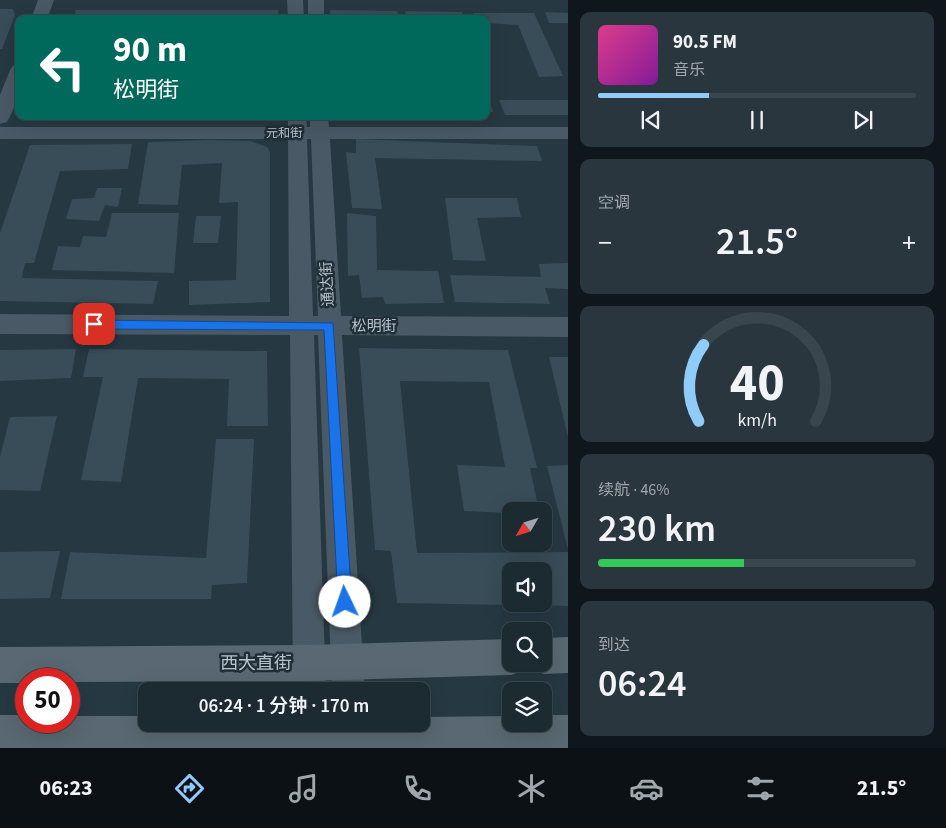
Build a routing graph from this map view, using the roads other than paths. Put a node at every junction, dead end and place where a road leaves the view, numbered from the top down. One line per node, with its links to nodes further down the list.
1 (46, 0): 4 (street)
2 (295, 0): 5 (street)
3 (316, 0): 6 (street)
4 (40, 15)
5 (296, 15)
6 (316, 15)
7 (15, 80): 8 (street)
8 (0, 118)
9 (308, 125): 10 (street, 元和街); 11 (street, 元和街); 13 (street, 通达街); 14 (street, 通达街)
10 (0, 133)
11 (568, 133)
12 (0, 324): 13 (street, 松明街)
13 (301, 326): 14 (street, 松明街); 21 (street, 通达街)
14 (330, 326): 15 (street, 松明街); 20 (street, 通达街)
15 (568, 327)
16 (568, 655): 17 (main road)
17 (552, 656)
18 (502, 658): 20 (main road, 西大直街)
19 (0, 664): 21 (main road, 西大直街)
20 (349, 676): 21 (main road, 西大直街)
21 (308, 677)
22 (0, 734): 24 (main road)
23 (568, 734): 25 (main road)
24 (309, 736): 25 (main road)
25 (350, 736)

